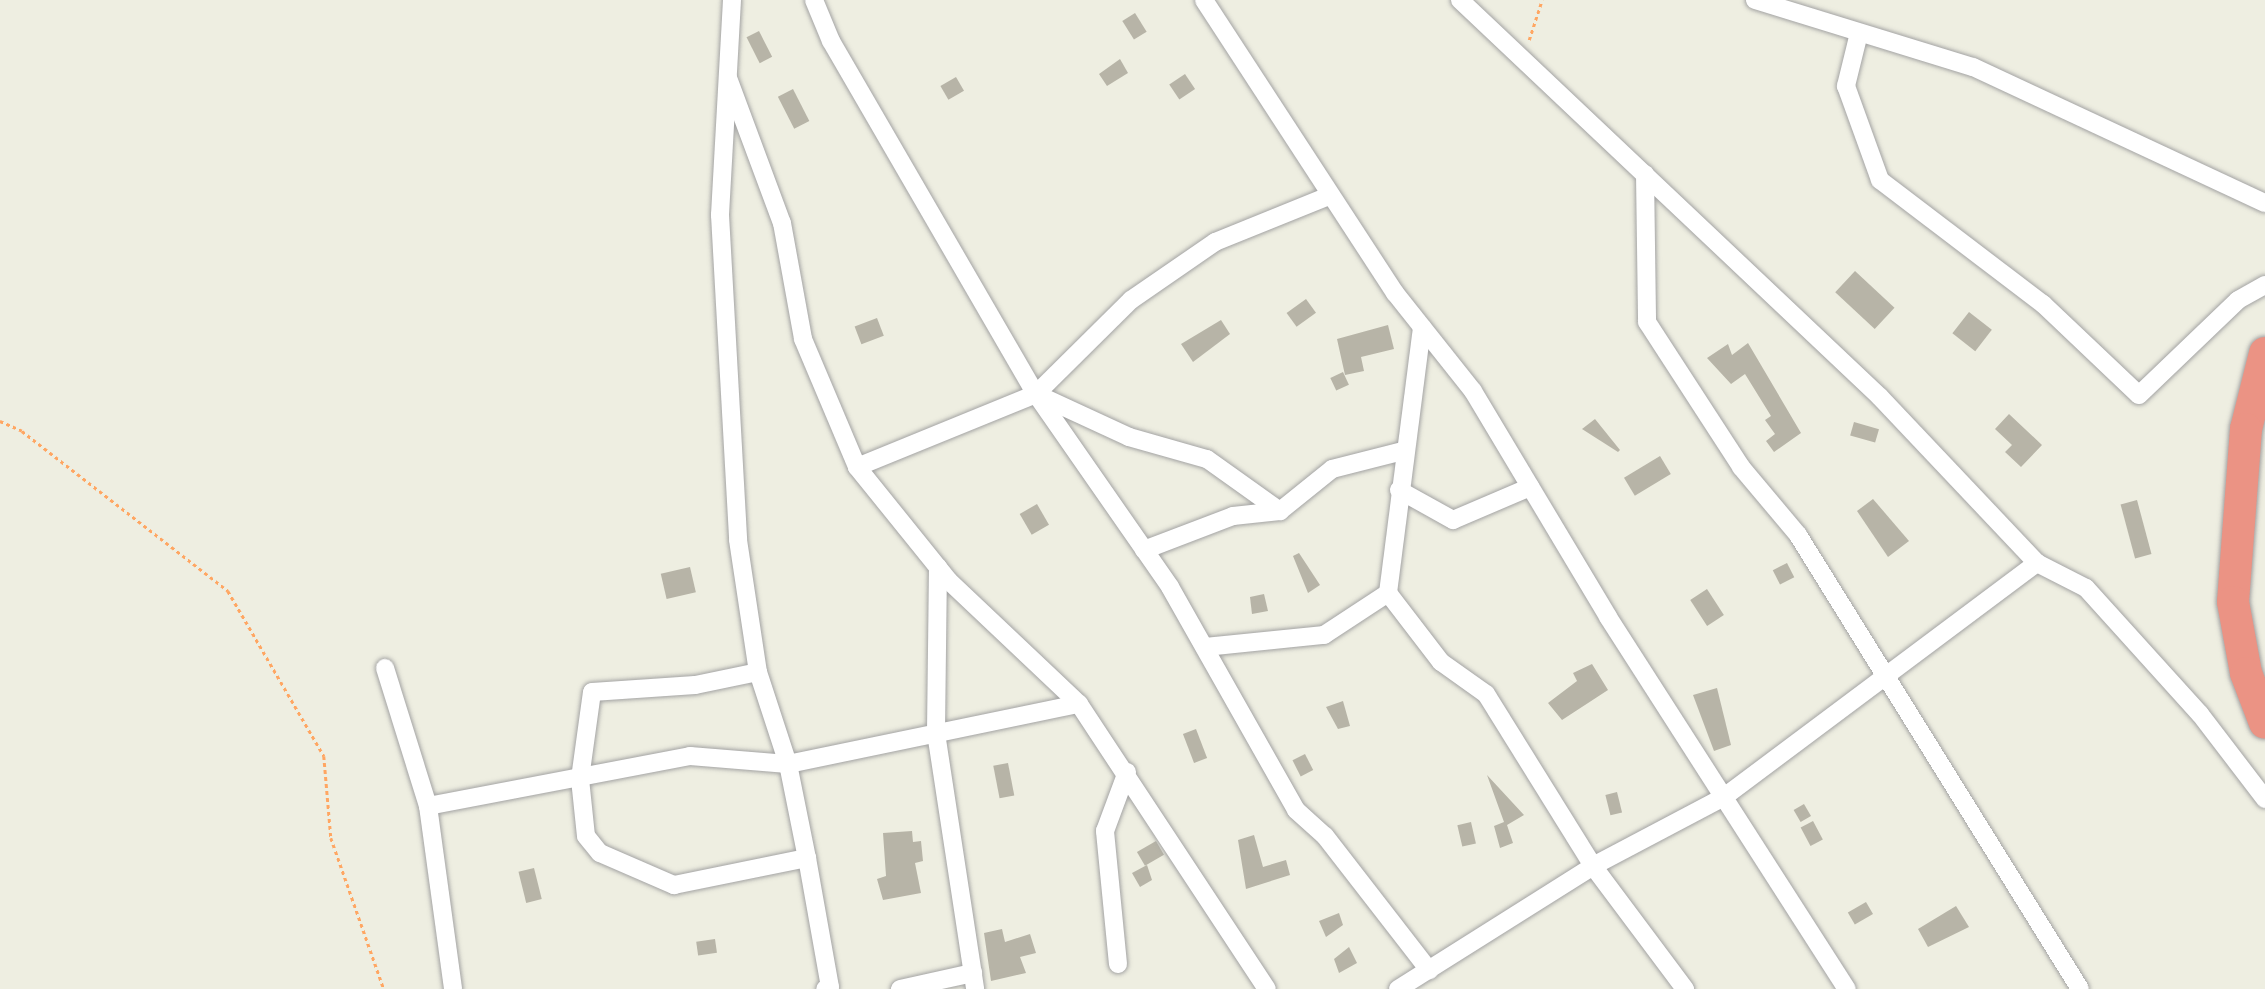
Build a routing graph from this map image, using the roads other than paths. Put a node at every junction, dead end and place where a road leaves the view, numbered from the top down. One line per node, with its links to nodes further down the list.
1 (732, 0): 7 (street)
2 (814, 0): 14 (street)
3 (1204, 0): 9 (street)
4 (1460, 0): 8 (street)
5 (1755, 0): 6 (street)
6 (1859, 33): 10 (street); 11 (street)
7 (728, 78): 16 (street); 26 (street)
8 (1645, 174): 21 (street); 27 (street)
9 (1329, 195): 12 (street); 14 (street)
10 (2265, 203)
11 (2265, 285)
12 (1422, 327): 15 (street); 17 (street)
13 (2265, 353): 29 (highway)
14 (1036, 394): 16 (street); 19 (street); 20 (street)
15 (1403, 450): 18 (street); 19 (street)
16 (857, 467): 22 (street)
17 (1530, 487): 18 (street); 34 (street)
18 (1399, 490): 23 (street)
19 (1280, 511): 20 (street)
20 (1144, 550): 24 (street)
21 (2037, 563): 27 (street); 35 (street)
22 (938, 567): 28 (street); 30 (street)
23 (1388, 593): 24 (street); 38 (street)
24 (1205, 647): 40 (street)
25 (385, 668): 36 (street)
26 (758, 672): 31 (street); 33 (street)
27 (1885, 679): 34 (street); 49 (street)
28 (1079, 704): 30 (street); 32 (street)
29 (2265, 723)
30 (936, 733): 31 (street); 41 (street)
31 (788, 764): 33 (street); 37 (street)
32 (1127, 772): 39 (street); 45 (street)
33 (580, 779): 36 (street); 37 (street)
34 (1724, 797): 38 (street); 48 (street)
35 (2265, 799)
36 (428, 806): 43 (street)
37 (807, 858): 42 (street)
38 (1593, 866): 40 (street); 47 (street)
39 (1118, 964)
40 (1429, 970): 46 (street)
41 (974, 981): 44 (street)
42 (830, 988)
43 (453, 989)
44 (900, 989)
45 (1267, 989)
46 (1398, 989)
47 (1685, 989)
48 (1847, 989)
49 (2080, 989)

